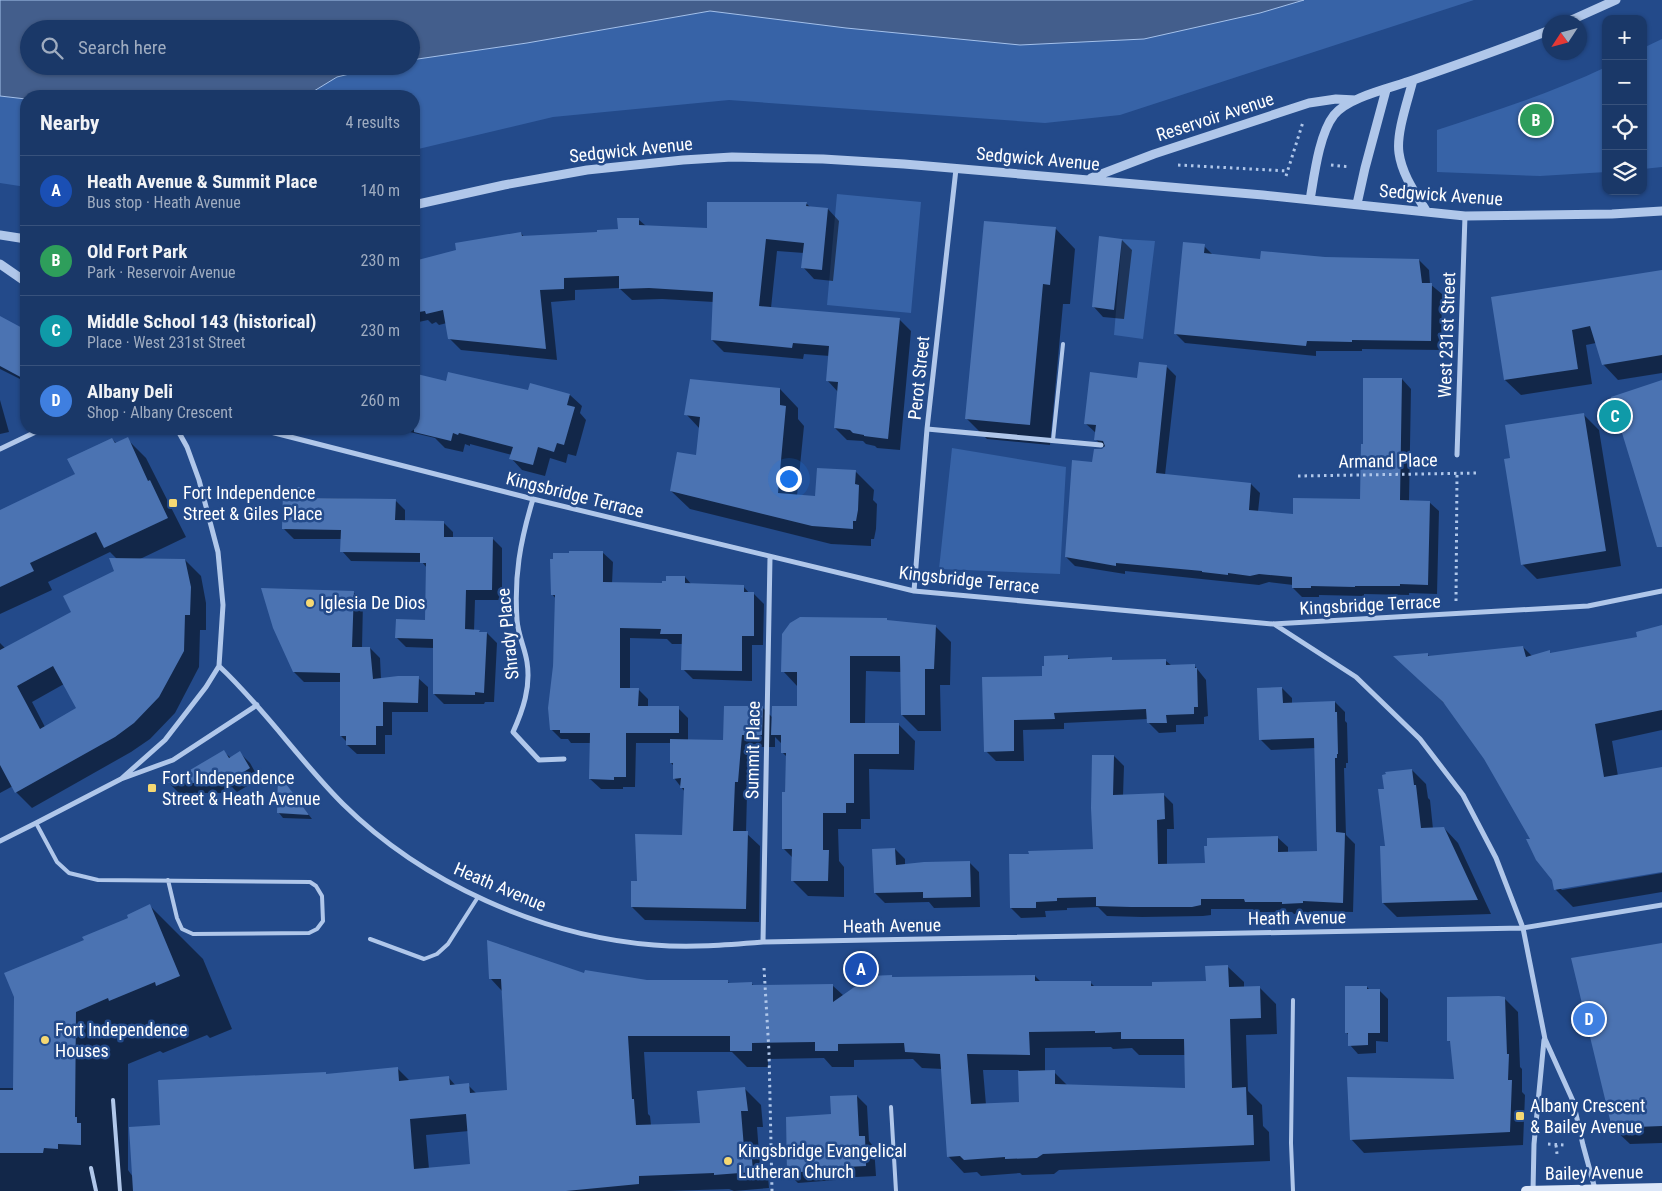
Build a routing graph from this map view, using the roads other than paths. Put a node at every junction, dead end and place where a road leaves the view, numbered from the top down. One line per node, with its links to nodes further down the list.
1 (1616, 0): 2 (street)
2 (1583, 15)
3 (1542, 33): 4 (street, Reservoir Avenue)
4 (1413, 80): 5 (street, Reservoir Avenue); 13 (street)
5 (1386, 90): 6 (street, Reservoir Avenue); 11 (street)
6 (1356, 100): 8 (street, Reservoir Avenue); 9 (street, Reservoir Avenue)
7 (956, 169): 8 (street, Sedgwick Avenue); 10 (street, Sedgwick Avenue); 20 (street, Perot Street)
8 (1088, 179): 9 (street, Sedgwick Avenue)
9 (1310, 200): 11 (street, Sedgwick Avenue)
10 (420, 203)
11 (1357, 204): 13 (street, Sedgwick Avenue)
12 (1662, 211): 14 (street, Sedgwick Avenue)
13 (1427, 212): 14 (street, Sedgwick Avenue)
14 (1466, 216): 27 (street, West 231st Street)
15 (0, 235): 16 (street)
16 (20, 238)
17 (0, 264): 18 (street)
18 (20, 278)
19 (1063, 344): 24 (lane)
20 (927, 429): 24 (street); 30 (street, Perot Street)
21 (30, 435): 26 (street)
22 (180, 435): 33 (street)
23 (282, 435): 28 (street, Kingsbridge Terrace)
24 (1054, 440): 25 (street)
25 (1101, 445)
26 (0, 450)
27 (1457, 455)
28 (533, 499): 29 (street, Kingsbridge Terrace); 35 (street, Shrady Place)
29 (770, 558): 30 (street, Kingsbridge Terrace); 44 (street, Summit Place)
30 (914, 591): 32 (street, Kingsbridge Terrace)
31 (1662, 591): 32 (street, Kingsbridge Terrace)
32 (1274, 624): 42 (street)
33 (219, 666): 34 (street, Heath Avenue); 36 (street)
34 (257, 705): 36 (street); 40 (street, Heath Avenue)
35 (564, 760)
36 (121, 779): 37 (street)
37 (36, 823): 38 (street); 39 (lane)
38 (0, 841)
39 (168, 880): 39 (lane)
40 (478, 897): 43 (lane); 44 (street, Heath Avenue)
41 (1662, 905): 42 (street, Heath Avenue)
42 (1523, 928): 44 (street, Heath Avenue); 46 (street)
43 (370, 939)
44 (763, 942)
45 (1293, 1000): 55 (lane)
46 (1544, 1039): 51 (street); 57 (street)
47 (113, 1100): 53 (lane)
48 (891, 1107): 54 (lane)
49 (91, 1168): 52 (lane)
50 (1662, 1188): 51 (main road, Bailey Avenue)
51 (1596, 1189): 57 (main road, Bailey Avenue)
52 (96, 1191)
53 (120, 1191)
54 (896, 1191)
55 (1292, 1191)
56 (1526, 1191): 57 (main road, Bailey Avenue)
57 (1532, 1191)

